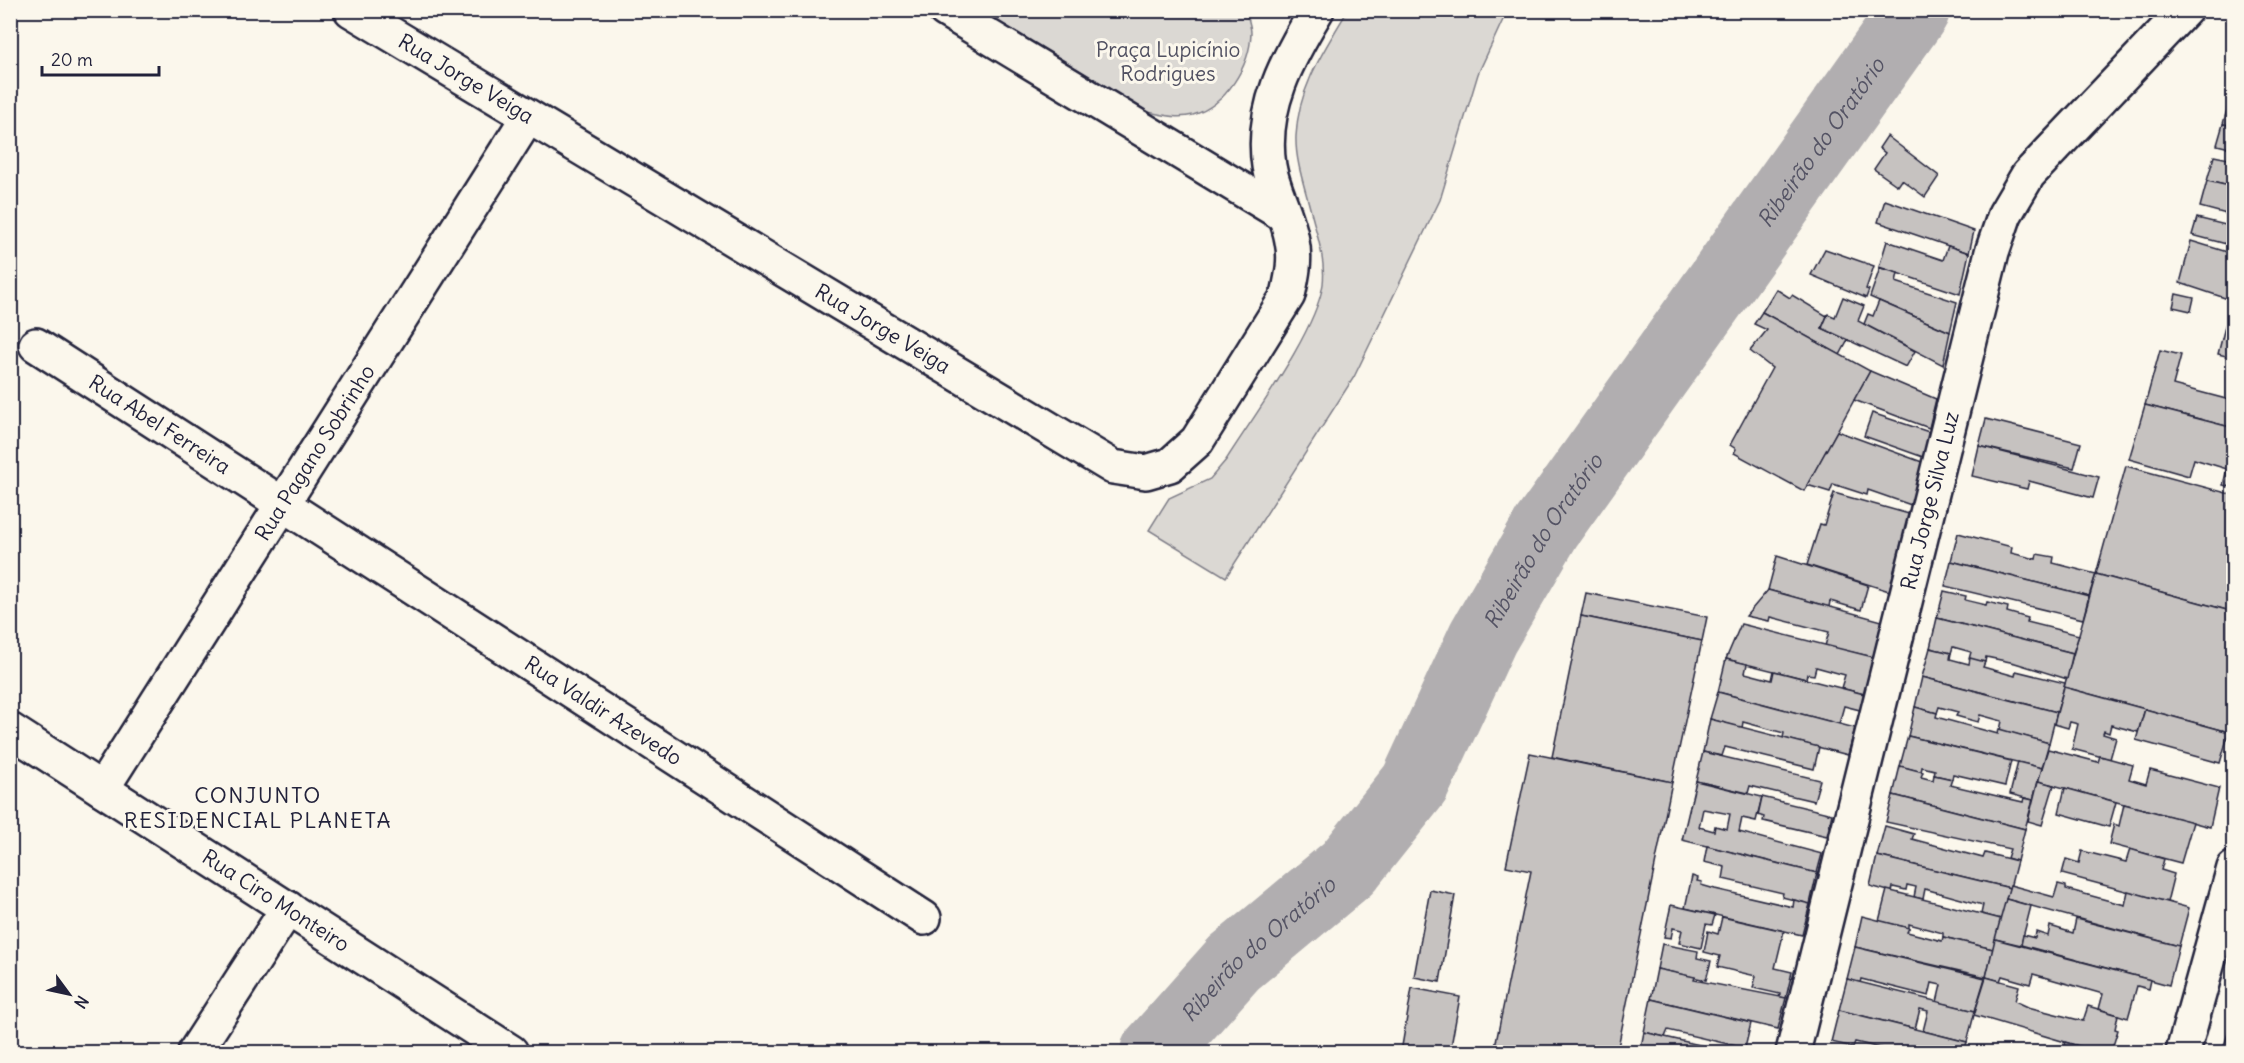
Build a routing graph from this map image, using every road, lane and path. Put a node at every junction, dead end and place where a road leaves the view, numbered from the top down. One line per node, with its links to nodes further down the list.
1 (945, 10): 6 (street)
2 (2185, 10): 16 (street, Rua Jorge Silva Luz)
3 (1312, 12): 6 (street, Rua Jorge Veiga)
4 (370, 15): 5 (street, Rua Jorge Veiga)
5 (528, 117): 6 (street, Rua Jorge Veiga); 8 (street, Rua Pagano Sobrinho)
6 (1284, 215)
7 (36, 345): 8 (street, Rua Abel Ferreira)
8 (282, 504): 10 (street, Rua Pagano Sobrinho); 13 (street, Rua Valdir Azevedo)
9 (10, 730): 10 (street, Rua Ciro Monteiro)
10 (102, 789): 12 (street, Rua Ciro Monteiro)
11 (2234, 868): 17 (street)
12 (288, 908): 14 (street); 15 (street, Rua Ciro Monteiro)
13 (924, 918)
14 (195, 1053)
15 (511, 1053)
16 (1793, 1053)
17 (2183, 1053)

